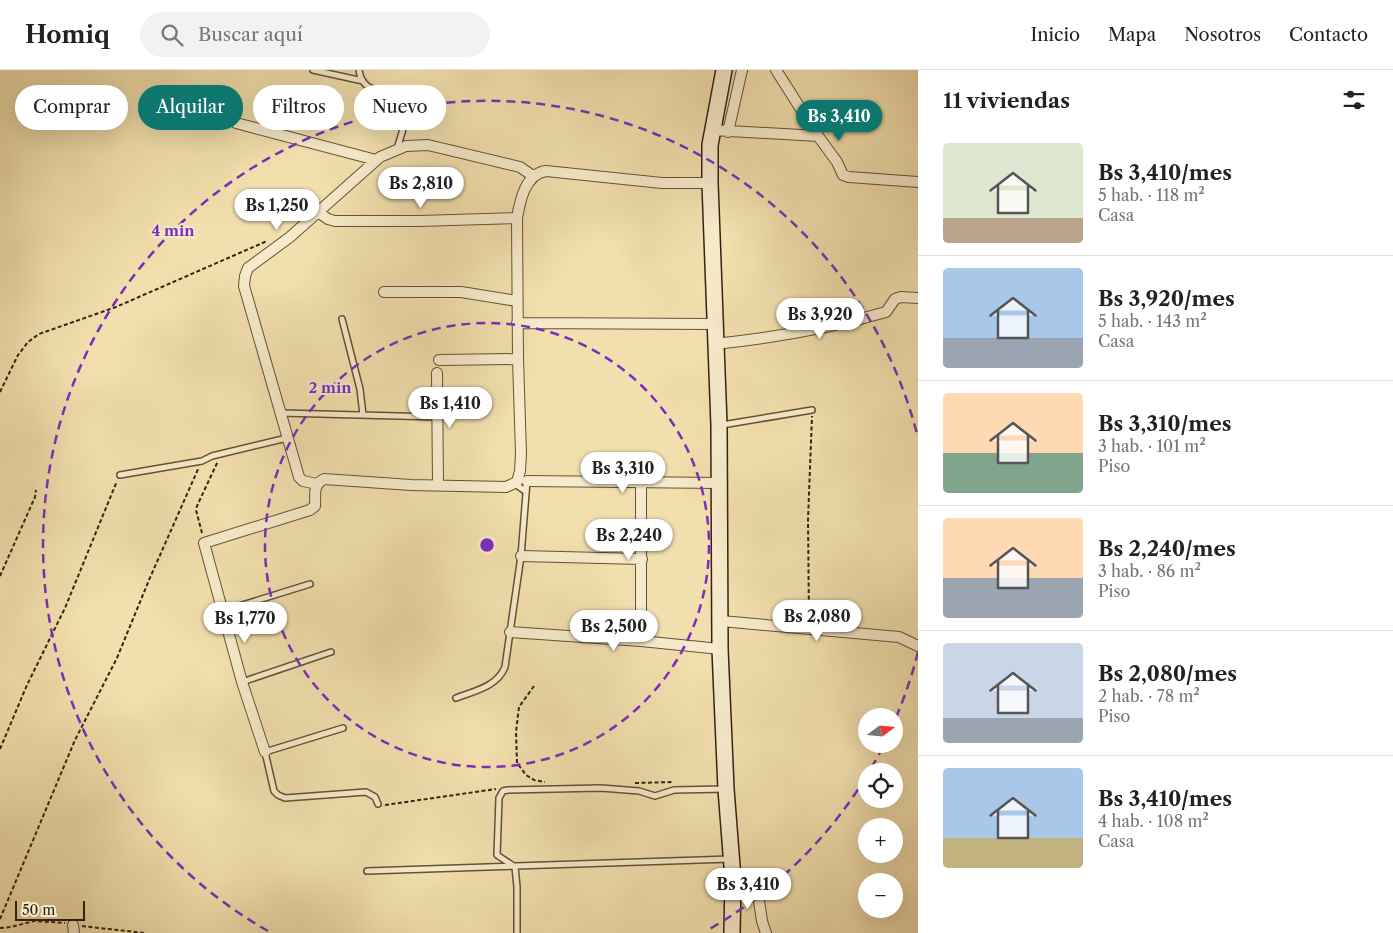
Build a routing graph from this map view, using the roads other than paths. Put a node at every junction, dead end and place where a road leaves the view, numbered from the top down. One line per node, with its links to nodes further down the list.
1 (313, 70): 6 (lane)
2 (359, 70): 6 (lane)
3 (724, 70): 8 (street)
4 (742, 70): 9 (street)
5 (776, 70): 10 (street)
6 (363, 81): 11 (lane)
7 (243, 125): 12 (street)
8 (712, 130): 9 (street); 15 (street)
9 (728, 132): 10 (street)
10 (818, 136): 14 (street)
11 (397, 148): 12 (street); 13 (street)
12 (376, 160): 16 (street)
13 (533, 176): 15 (street); 17 (street)
14 (918, 182)
15 (710, 183): 23 (street)
16 (318, 212): 17 (street); 29 (street)
17 (517, 218): 20 (street)
18 (384, 292): 20 (street)
19 (918, 298): 24 (street)
20 (517, 302): 22 (street)
21 (342, 319): 30 (lane)
22 (517, 323): 23 (street); 25 (street)
23 (716, 324): 24 (street)
24 (715, 344): 32 (street)
25 (518, 359): 26 (street); 40 (street)
26 (439, 360)
27 (436, 373): 31 (street)
28 (812, 410): 32 (lane)
29 (281, 413): 30 (lane); 33 (street)
30 (363, 415): 31 (lane)
31 (437, 418): 39 (street)
32 (719, 425): 37 (street)
33 (288, 438): 34 (lane); 38 (street)
34 (120, 475)
35 (527, 481): 36 (street); 40 (lane); 41 (lane)
36 (641, 482): 37 (street); 42 (street)
37 (720, 483): 45 (street)
38 (317, 484): 39 (street); 44 (street)
39 (438, 484): 40 (street)
40 (515, 484)
41 (521, 556): 42 (street); 46 (lane)
42 (642, 559): 47 (street)
43 (310, 584): 44 (lane)
44 (223, 611): 51 (street)
45 (721, 621): 48 (street); 49 (street)
46 (510, 632): 47 (street); 52 (lane)
47 (641, 641): 49 (street)
48 (918, 646)
49 (720, 649): 55 (street)
50 (332, 652): 51 (lane)
51 (242, 682): 54 (street)
52 (456, 698)
53 (343, 728): 54 (lane)
54 (265, 752): 56 (lane)
55 (726, 789): 57 (street); 58 (lane)
56 (378, 804)
57 (731, 859): 58 (lane); 60 (street)
58 (513, 866): 59 (lane); 61 (lane)
59 (367, 870)
60 (733, 878): 62 (street); 63 (street)
61 (517, 933)
62 (732, 933)
63 (766, 933)

